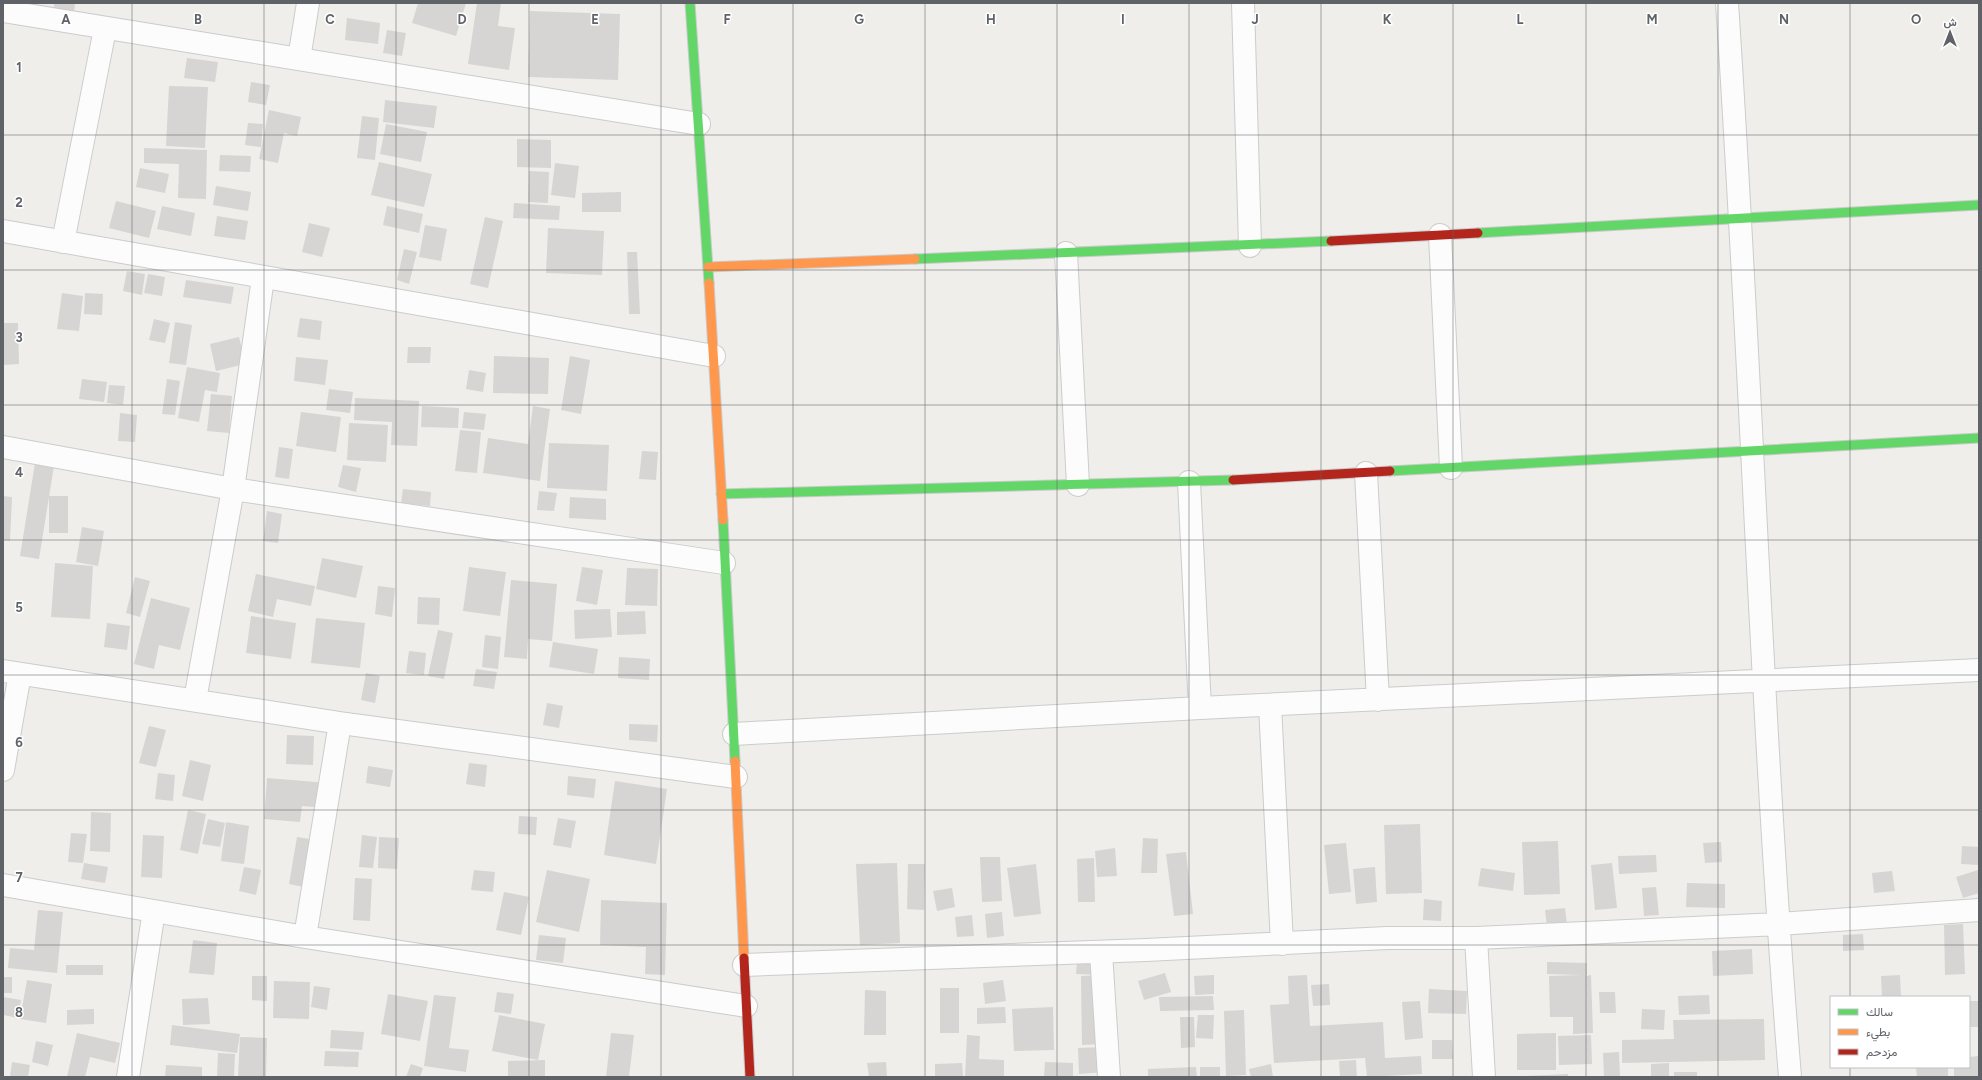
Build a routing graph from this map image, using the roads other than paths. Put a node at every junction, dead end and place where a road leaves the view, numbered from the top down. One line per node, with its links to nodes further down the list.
1 (308, 3): 7 (street)
2 (690, 3): 8 (street)
3 (1244, 3): 14 (street)
4 (1727, 3): 10 (street)
5 (3, 12): 6 (street)
6 (105, 29): 7 (street); 13 (street)
7 (299, 59): 8 (street)
8 (699, 124): 16 (street)
9 (1979, 205): 10 (street)
10 (1741, 220): 12 (street); 21 (street)
11 (3, 231): 13 (street)
12 (1440, 235): 14 (street); 22 (street)
13 (63, 242): 17 (street)
14 (1250, 246): 15 (street)
15 (1066, 253): 16 (street); 25 (street)
16 (708, 268): 18 (street)
17 (263, 278): 18 (street); 26 (street)
18 (714, 356): 27 (street)
19 (1979, 438): 21 (street)
20 (3, 447): 26 (street)
21 (1752, 452): 22 (street); 31 (street)
22 (1451, 468): 23 (street)
23 (1366, 473): 24 (street); 33 (street)
24 (1189, 482): 25 (street); 35 (street)
25 (1078, 485): 27 (street)
26 (233, 488): 28 (street); 32 (street)
27 (721, 494): 28 (street)
28 (724, 563): 37 (street)
29 (1979, 670): 31 (street)
30 (12, 673): 32 (street); 38 (street)
31 (1764, 681): 33 (street); 43 (street)
32 (195, 700): 36 (street)
33 (1378, 700): 34 (street)
34 (1270, 706): 35 (street); 46 (street)
35 (1200, 708): 37 (street)
36 (340, 723): 39 (street); 44 (street)
37 (734, 734): 39 (street)
38 (3, 770)
39 (736, 777): 48 (street)
40 (3, 885): 42 (street)
41 (1979, 910): 43 (street)
42 (154, 911): 44 (street); 50 (street)
43 (1779, 924): 45 (street); 54 (street)
44 (305, 937): 49 (street)
45 (1476, 938): 46 (street); 53 (street)
46 (1282, 944): 47 (street)
47 (1101, 952): 48 (street); 52 (street)
48 (744, 965): 49 (street)
49 (746, 1006): 51 (street)
50 (128, 1077)
51 (750, 1077)
52 (1109, 1077)
53 (1484, 1077)
54 (1790, 1077)

